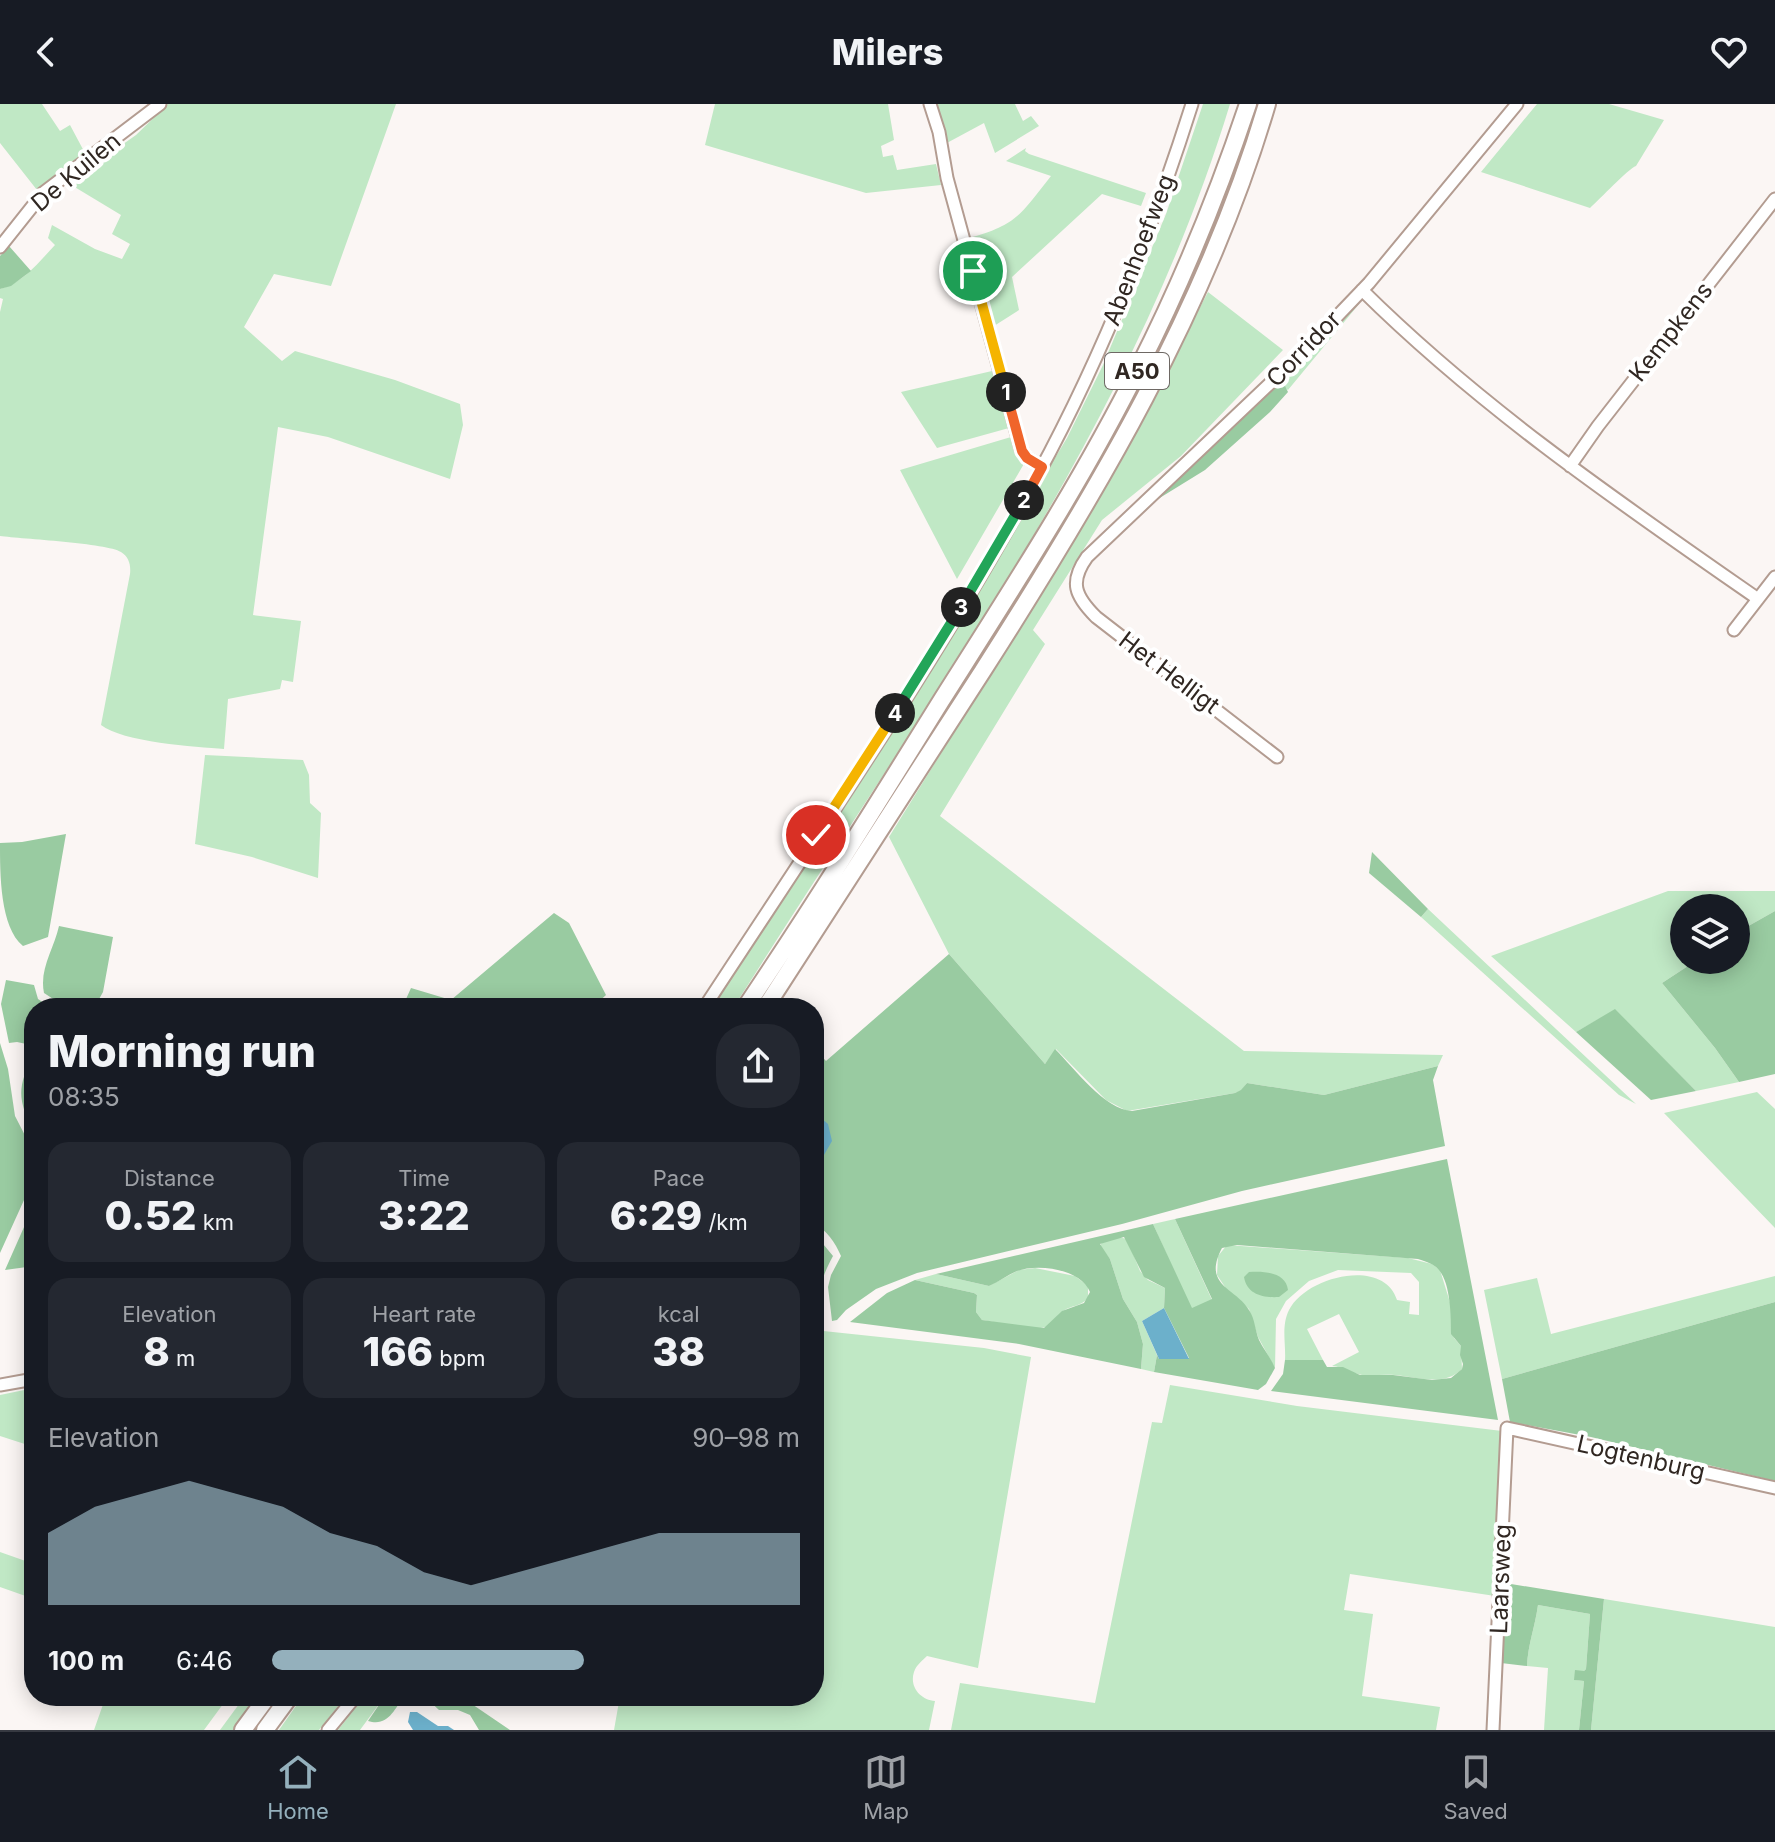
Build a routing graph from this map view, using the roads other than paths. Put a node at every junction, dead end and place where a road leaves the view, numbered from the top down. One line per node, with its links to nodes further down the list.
1 (160, 104): 8 (street, De Kuilen)
2 (930, 104): 11 (street)
3 (1192, 104): 11 (street, Abenhoefweg)
4 (1248, 104): 18 (highway, A50)
5 (1267, 104): 19 (highway, A50)
6 (1517, 104): 9 (street, Corridor)
7 (1775, 199): 10 (street, Kempkens)
8 (0, 247)
9 (1362, 290): 10 (street); 13 (street, Corridor)
10 (1570, 466): 14 (street)
11 (1042, 467): 17 (street, Abenhoefweg)
12 (1775, 577): 14 (street)
13 (1076, 580): 16 (street, Het Helligt)
14 (1758, 599): 15 (street)
15 (1734, 630)
16 (1277, 757)
17 (710, 998)
18 (752, 998)
19 (771, 998)
20 (24, 1381): 21 (street)
21 (0, 1385)
22 (1507, 1428): 23 (street, Logtenburg); 30 (street, Laarsweg)
23 (1775, 1488)
24 (261, 1706): 27 (highway)
25 (283, 1706): 28 (highway)
26 (348, 1706): 29 (street)
27 (243, 1730)
28 (265, 1730)
29 (328, 1730)
30 (1493, 1730)

